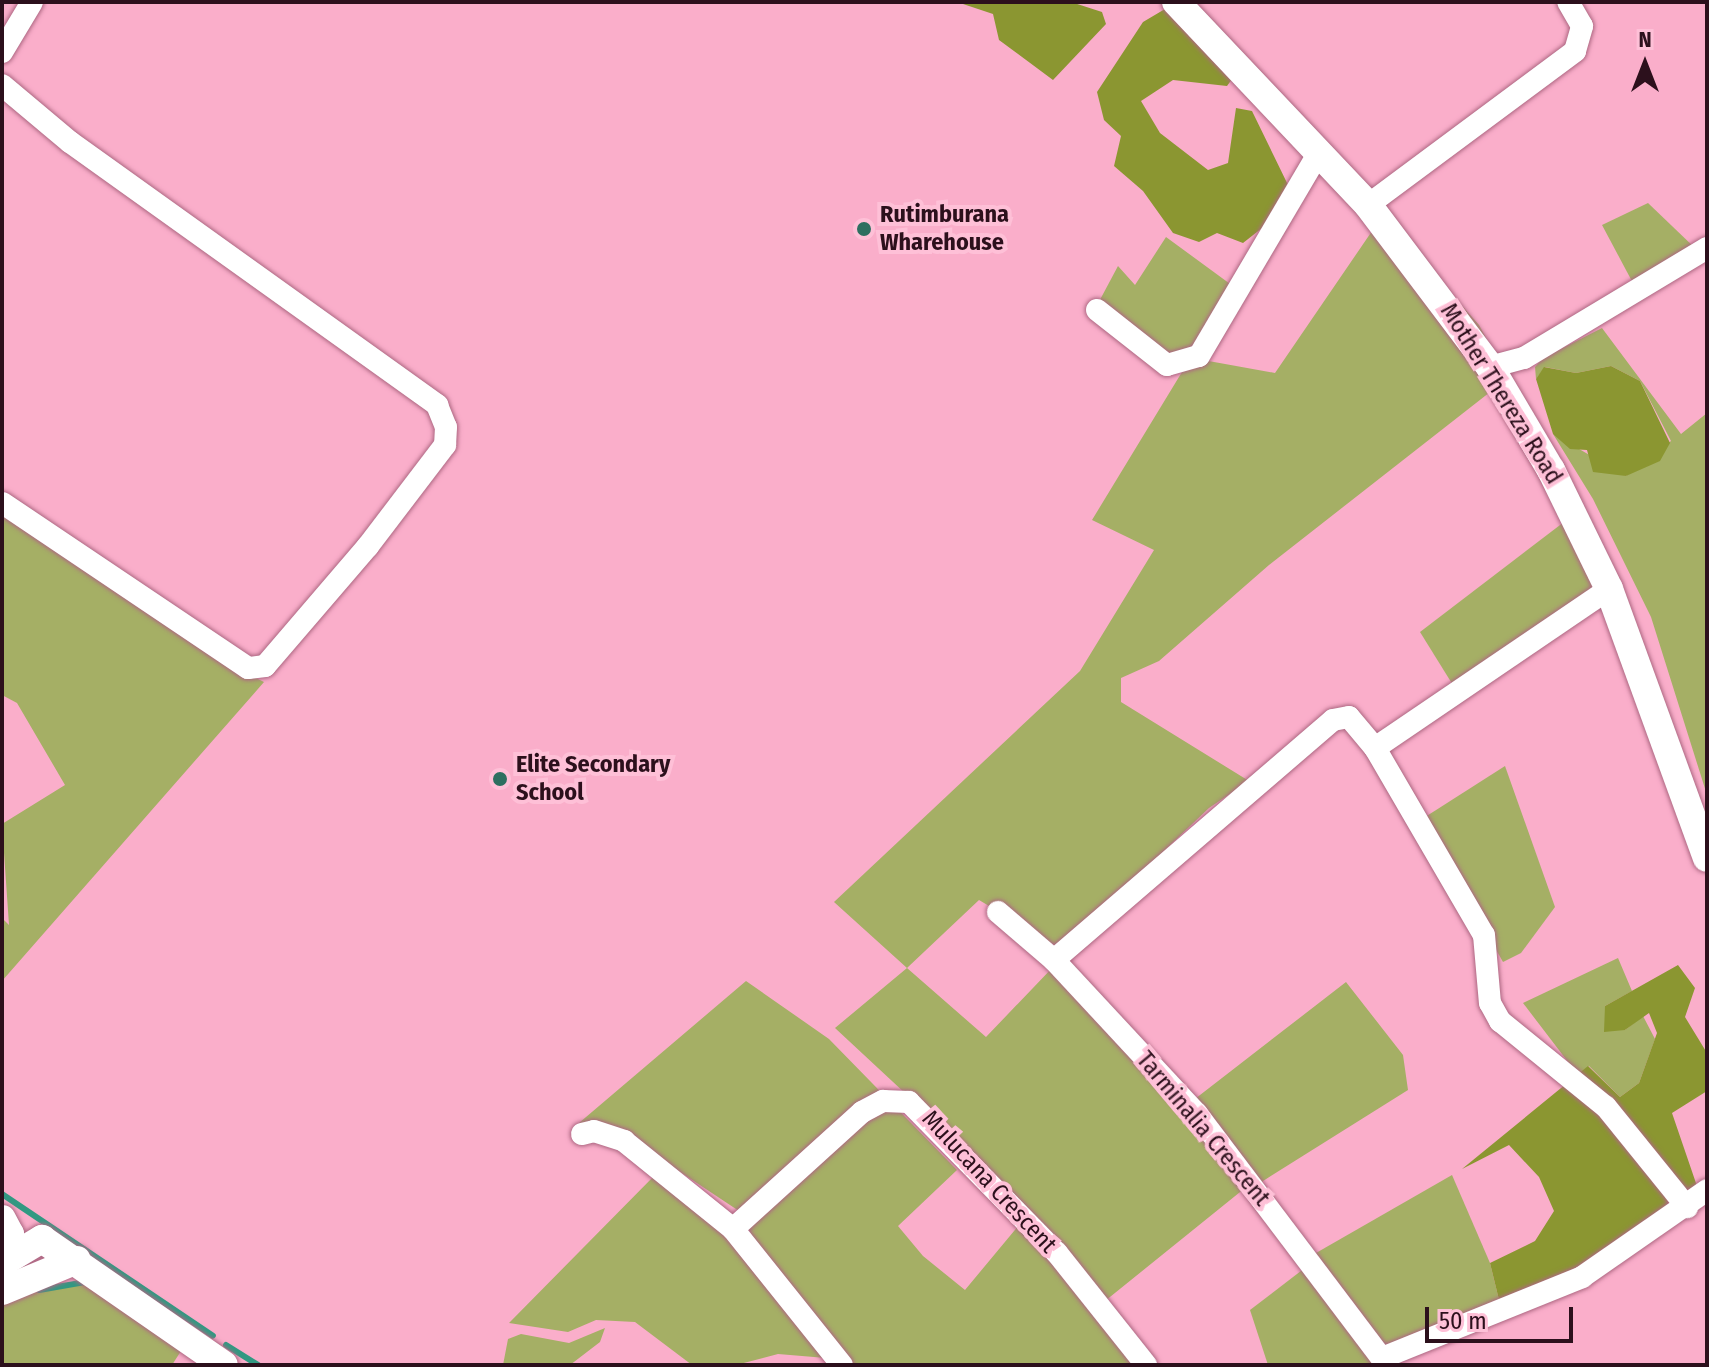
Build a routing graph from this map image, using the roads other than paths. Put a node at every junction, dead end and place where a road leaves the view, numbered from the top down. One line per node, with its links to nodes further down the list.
1 (32, 2): 4 (street)
2 (1176, 2): 6 (street, Mother Thereza Road)
3 (1568, 2): 7 (street)
4 (2, 52)
5 (2, 85): 11 (street)
6 (1318, 154): 7 (street, Mother Thereza Road); 9 (street)
7 (1368, 205): 10 (street, Mother Thereza Road)
8 (1707, 248): 10 (street)
9 (1097, 310)
10 (1490, 367): 12 (street, Mother Thereza Road)
11 (2, 503)
12 (1609, 589): 13 (street); 14 (street, Mother Thereza Road)
13 (1375, 748): 16 (street); 19 (street)
14 (1707, 858)
15 (998, 912): 16 (street, Tarminalia Crescent)
16 (1054, 960): 27 (street, Tarminalia Crescent)
17 (582, 1134): 21 (street)
18 (1707, 1190): 19 (street)
19 (1687, 1207): 27 (street)
20 (2, 1218): 22 (street); 23 (street)
21 (733, 1229): 29 (street); 30 (street, Mulucana Crescent)
22 (42, 1239): 24 (street); 25 (street)
23 (2, 1255)
24 (77, 1260): 26 (street); 28 (street)
25 (2, 1263)
26 (2, 1291)
27 (1384, 1361)
28 (226, 1364)
29 (842, 1365)
30 (1146, 1365)

